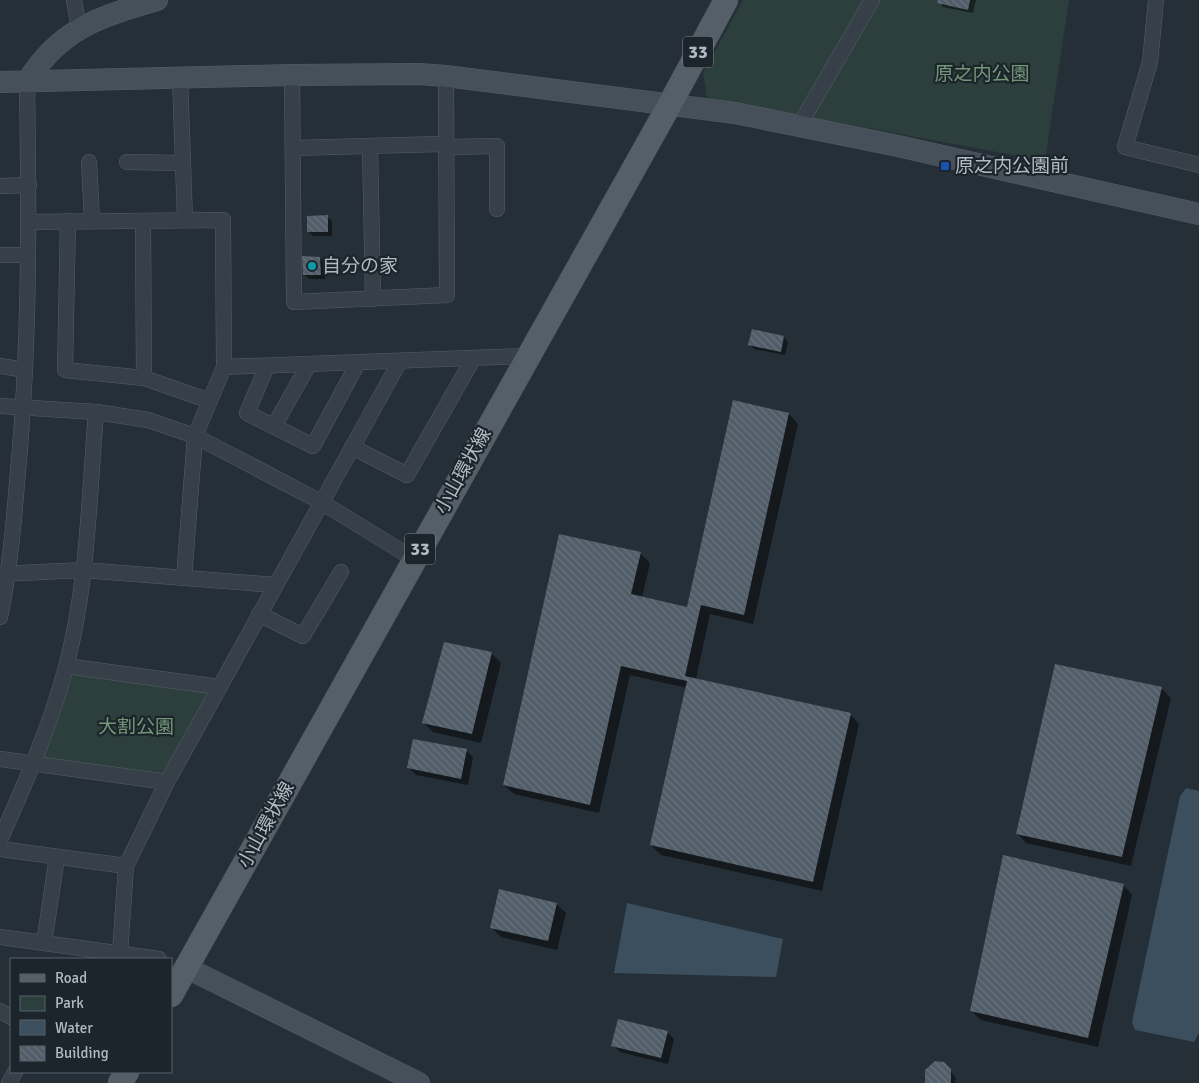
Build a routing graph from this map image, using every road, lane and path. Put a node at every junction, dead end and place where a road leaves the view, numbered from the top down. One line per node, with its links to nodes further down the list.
1 (74, 0): 6 (street)
2 (157, 0): 6 (street)
3 (726, 0): 12 (main road, 小山環状線 / 33)
4 (872, 0): 13 (street)
5 (1156, 0): 20 (street)
6 (78, 29): 11 (street)
7 (292, 75): 8 (street); 9 (street); 16 (street)
8 (446, 76): 12 (street); 15 (street)
9 (180, 78): 11 (street); 19 (street)
10 (0, 82): 11 (street)
11 (28, 82): 22 (street)
12 (670, 104): 13 (street); 33 (main road, 小山環状線 / 33)
13 (800, 126): 24 (street)
14 (370, 146): 15 (street); 16 (street); 32 (street)
15 (447, 147): 23 (street); 32 (street)
16 (293, 148): 32 (street)
17 (89, 162): 27 (street)
18 (127, 162): 19 (street)
19 (183, 163): 26 (street)
20 (1199, 165)
21 (0, 186): 22 (street)
22 (28, 186): 28 (street)
23 (497, 209)
24 (1198, 209)
25 (143, 220): 26 (street); 27 (street); 42 (street)
26 (185, 220): 40 (street)
27 (92, 221): 29 (street)
28 (29, 222): 29 (street); 31 (street)
29 (68, 222): 42 (street)
30 (0, 254): 31 (street)
31 (28, 255): 41 (street)
32 (373, 298)
33 (527, 356): 34 (street); 51 (main road, 小山環状線 / 33)
34 (473, 359): 35 (street); 49 (street)
35 (400, 361): 36 (street); 49 (street)
36 (358, 363): 37 (street); 47 (street)
37 (309, 364): 39 (street); 47 (street)
38 (0, 366): 41 (street)
39 (267, 366): 40 (street); 47 (street)
40 (224, 367): 43 (street)
41 (25, 370): 45 (street)
42 (144, 378): 43 (street)
43 (210, 401): 48 (street)
44 (0, 406): 45 (street)
45 (24, 407): 46 (street); 54 (street)
46 (96, 412): 48 (street); 52 (street)
47 (274, 426)
48 (195, 436): 50 (street); 55 (street)
49 (352, 447): 50 (street)
50 (321, 502): 51 (street); 56 (street)
51 (414, 559): 73 (main road, 小山環状線 / 33)
52 (83, 570): 54 (street); 55 (street); 59 (street)
53 (341, 572): 57 (street)
54 (5, 574): 58 (street)
55 (184, 578): 56 (street)
56 (275, 585): 57 (street)
57 (259, 614): 60 (street)
58 (0, 618)
59 (66, 666): 60 (street); 62 (street)
60 (219, 687): 63 (street)
61 (0, 759): 62 (street)
62 (34, 763): 63 (street); 64 (street)
63 (167, 782): 67 (street)
64 (0, 840)
65 (0, 849): 66 (street)
66 (57, 856): 67 (street); 69 (street)
67 (126, 866): 70 (street)
68 (0, 937): 69 (street)
69 (44, 943): 71 (street)
70 (120, 953): 71 (street); 72 (street)
71 (80, 954)
72 (152, 958)
73 (179, 966): 74 (main road, 小山環状線 / 33); 75 (street)
74 (172, 991)
75 (419, 1083)

